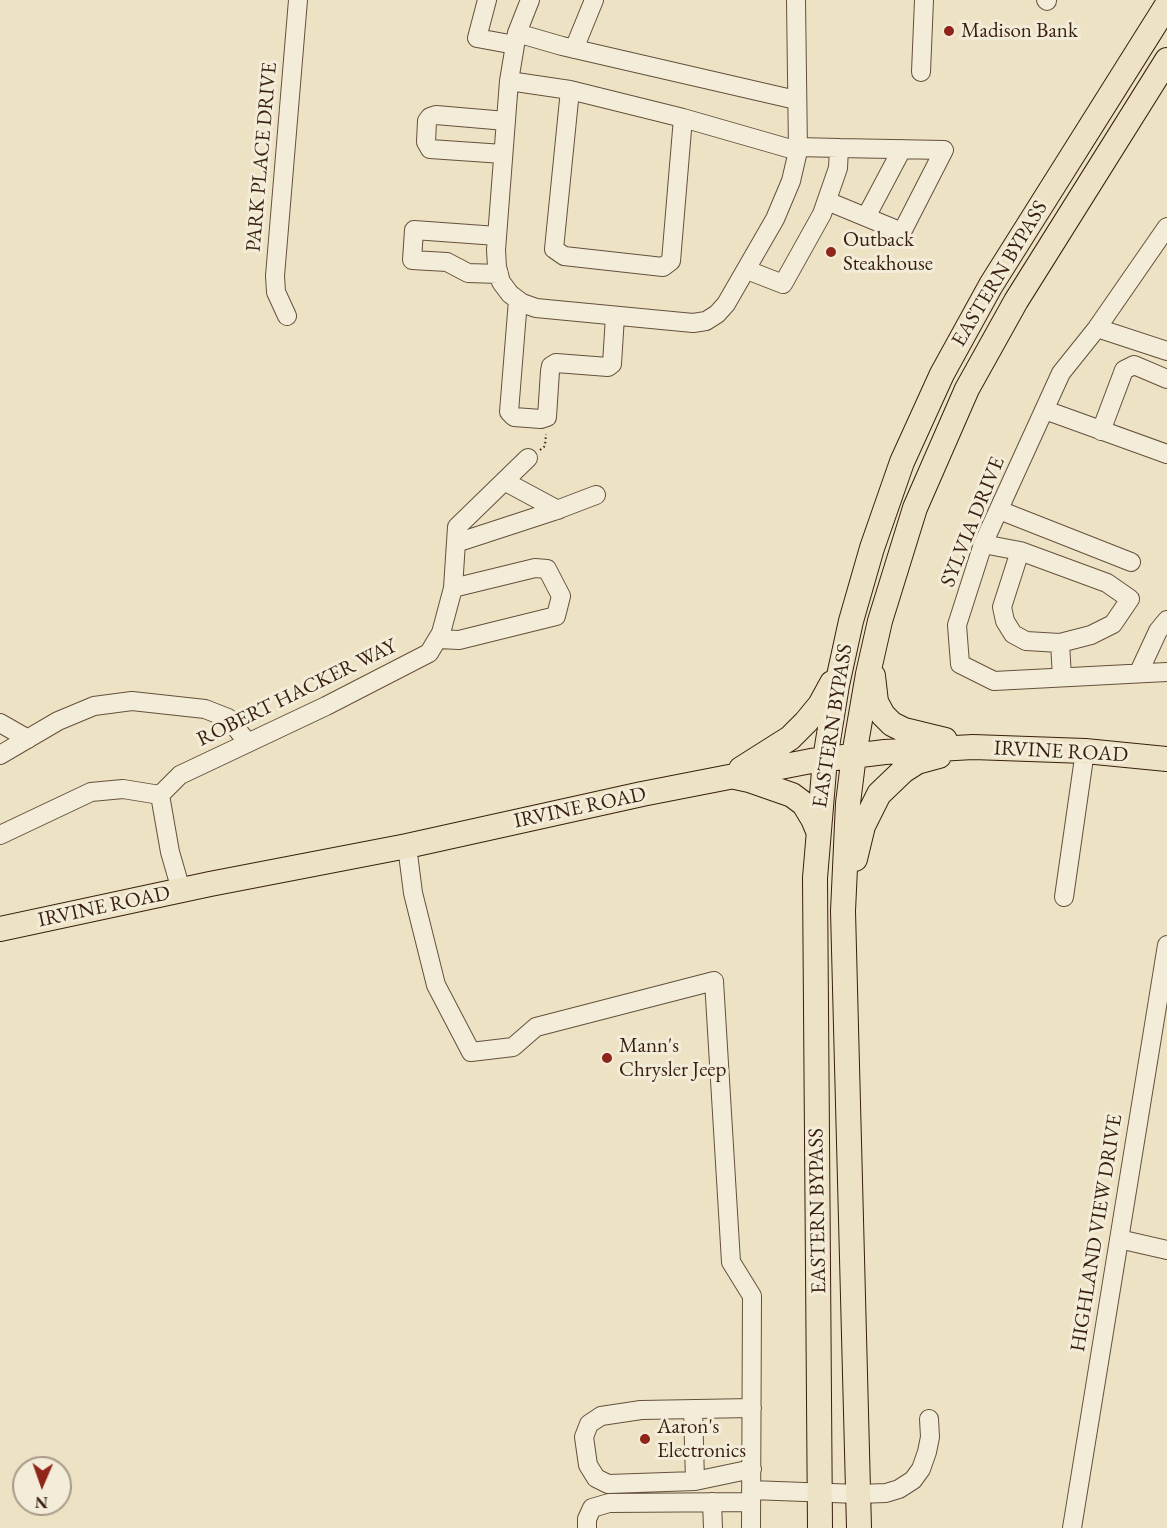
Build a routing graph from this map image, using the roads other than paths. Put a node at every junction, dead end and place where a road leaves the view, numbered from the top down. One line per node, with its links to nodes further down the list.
1 (298, 0): 31 (street, PARK PLACE DRIVE)
2 (487, 0): 9 (street)
3 (530, 0): 9 (street)
4 (594, 0): 10 (street)
5 (796, 0): 15 (street)
6 (924, 0): 12 (street)
7 (1161, 0): 8 (street)
8 (1167, 5): 53 (main road, EASTERN BYPASS)
9 (516, 39): 10 (street); 13 (street)
10 (574, 49): 15 (street)
11 (1167, 60): 52 (main road, EASTERN BYPASS)
12 (921, 72)
13 (509, 81): 14 (street); 18 (street)
14 (570, 90): 17 (street); 17 (street)
15 (796, 100): 20 (street)
16 (472, 118): 18 (street); 22 (street); 22 (street)
17 (683, 118): 20 (street)
18 (506, 120): 23 (street)
19 (839, 148): 20 (street); 21 (street); 24 (street)
20 (798, 149): 28 (street)
21 (902, 150): 25 (street); 25 (street)
22 (471, 151): 23 (street)
23 (503, 154): 27 (street)
24 (827, 201): 25 (street); 28 (street)
25 (866, 217)
26 (1167, 227): 33 (street, SYLVIA DRIVE)
27 (497, 236): 29 (street); 29 (street)
28 (747, 270): 32 (street)
29 (499, 274): 30 (street)
30 (518, 300): 32 (street); 32 (street)
31 (287, 316)
32 (615, 316)
33 (1097, 328): 34 (street); 36 (street, SYLVIA DRIVE)
34 (1167, 351)
35 (1167, 379): 37 (street)
36 (1045, 410): 37 (street); 43 (street, SYLVIA DRIVE)
37 (1101, 431): 38 (street)
38 (1167, 454)
39 (528, 458): 40 (street)
40 (504, 481): 42 (street); 44 (street)
41 (597, 495): 42 (street)
42 (558, 510): 44 (street)
43 (999, 510): 45 (street, SYLVIA DRIVE); 47 (street)
44 (457, 535): 48 (street, ROBERT HACKER WAY)
45 (983, 544): 46 (street); 56 (street, SYLVIA DRIVE)
46 (1020, 551): 51 (street); 51 (street)
47 (1131, 562)
48 (453, 588): 50 (street, ROBERT HACKER WAY); 50 (street)
49 (1167, 620): 54 (street)
50 (438, 639): 59 (street, ROBERT HACKER WAY)
51 (1060, 643): 56 (street)
52 (872, 654): 60 (main road); 63 (main road, EASTERN BYPASS)
53 (843, 659): 64 (main road, EASTERN BYPASS); 66 (main road)
54 (1139, 672): 55 (street, SYLVIA DRIVE); 56 (street, SYLVIA DRIVE)
55 (1167, 672)
56 (1062, 677)
57 (0, 723): 58 (street)
58 (28, 739): 59 (street); 62 (street)
59 (248, 743): 67 (street, ROBERT HACKER WAY)
60 (973, 747): 61 (main road, IRVINE ROAD); 63 (main road, IRVINE ROAD); 73 (main road)
61 (1085, 751): 65 (main road, IRVINE ROAD); 72 (street)
62 (0, 755)
63 (854, 755): 64 (main road, IRVINE ROAD); 73 (main road, EASTERN BYPASS)
64 (825, 759): 66 (main road, IRVINE ROAD); 68 (main road, EASTERN BYPASS)
65 (1167, 759)
66 (730, 776): 68 (main road); 70 (main road, IRVINE ROAD)
67 (160, 795): 69 (street); 71 (street)
68 (818, 831): 83 (main road, EASTERN BYPASS)
69 (0, 835)
70 (406, 846): 71 (main road, IRVINE ROAD); 78 (street)
71 (181, 890): 74 (main road, IRVINE ROAD)
72 (1064, 897)
73 (843, 911): 84 (main road, EASTERN BYPASS)
74 (0, 929)
75 (1167, 945): 76 (street, HIGHLAND VIEW DRIVE)
76 (1119, 1239): 77 (street); 92 (street, HIGHLAND VIEW DRIVE)
77 (1167, 1250)
78 (752, 1408): 79 (street); 81 (street)
79 (693, 1409): 82 (street); 82 (street)
80 (929, 1419): 84 (street)
81 (752, 1469): 82 (street); 85 (street)
82 (694, 1481)
83 (820, 1492): 84 (street); 85 (street); 90 (main road, EASTERN BYPASS)
84 (858, 1494): 91 (main road, EASTERN BYPASS)
85 (751, 1496): 86 (street); 89 (street)
86 (712, 1502): 87 (street); 88 (street)
87 (587, 1528)
88 (713, 1528)
89 (752, 1528)
90 (820, 1528)
91 (859, 1528)
92 (1072, 1528)

